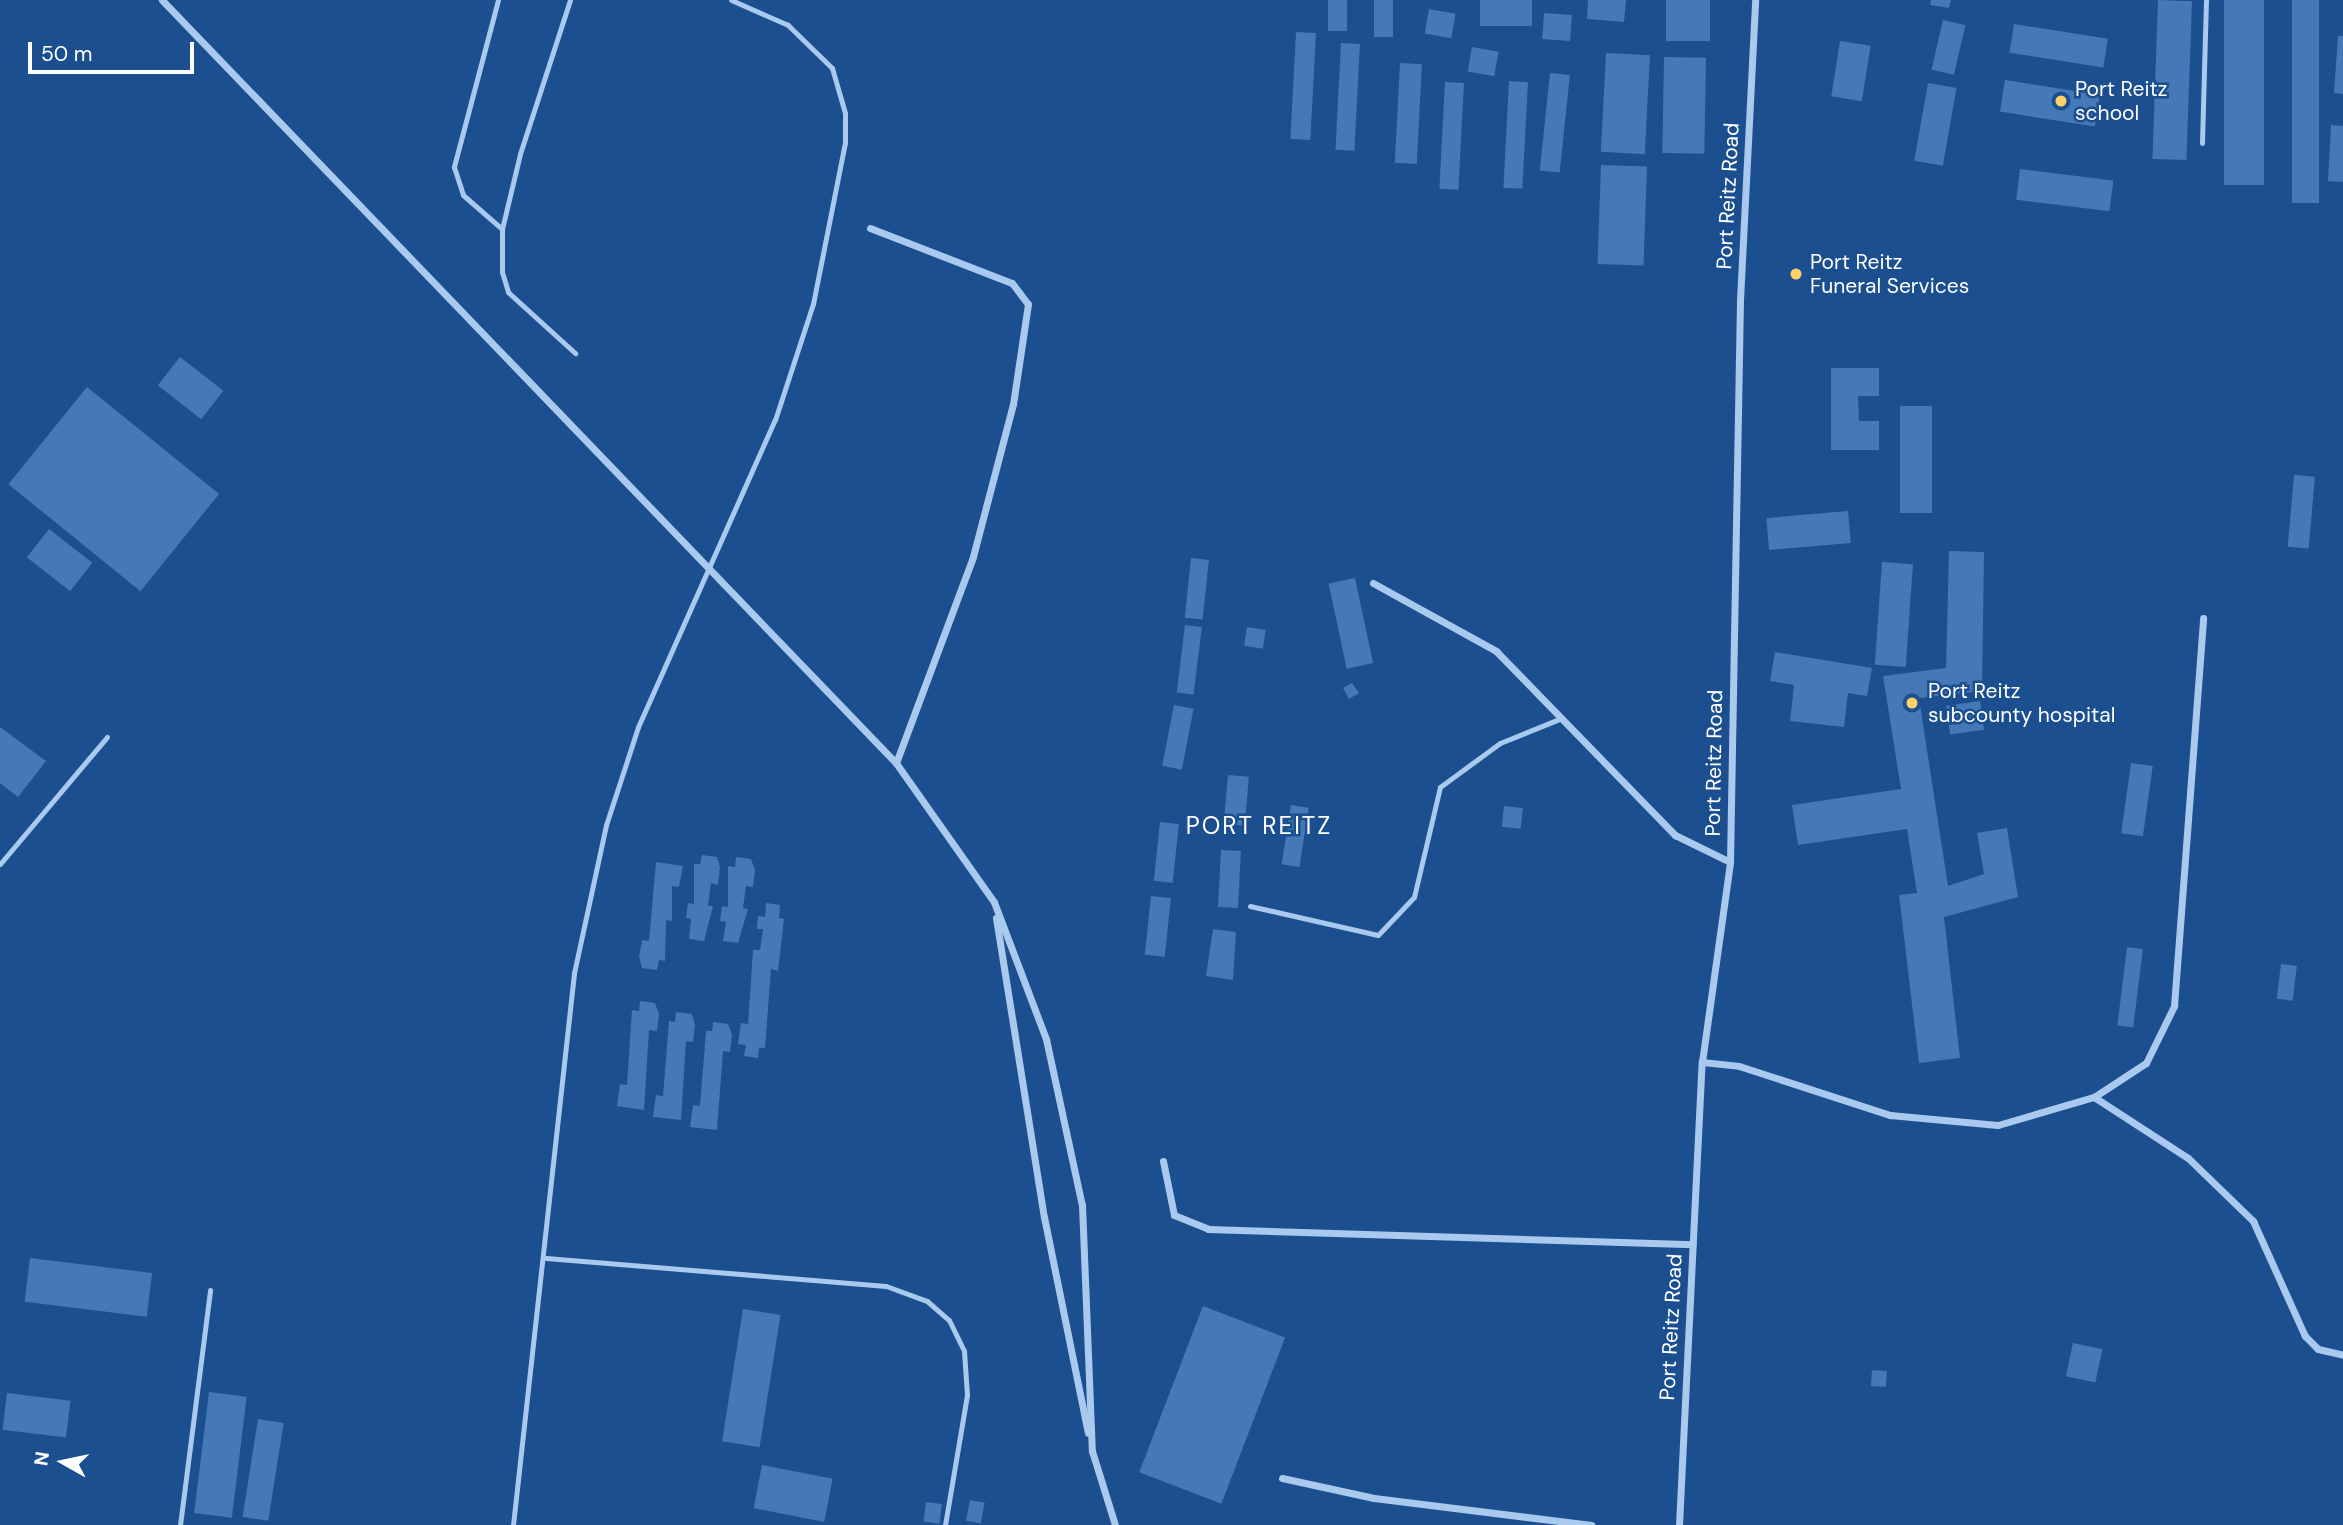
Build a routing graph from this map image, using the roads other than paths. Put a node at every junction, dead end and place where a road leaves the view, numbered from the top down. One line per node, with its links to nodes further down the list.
1 (162, 0): 13 (street)
2 (498, 0): 11 (lane)
3 (570, 0): 11 (lane)
4 (731, 0): 8 (lane)
5 (765, 0): 8 (lane)
6 (1755, 0): 19 (street, Port Reitz Road)
7 (2206, 0): 9 (lane)
8 (762, 9): 13 (lane)
9 (2202, 143)
10 (870, 228): 18 (street)
11 (502, 229): 12 (lane)
12 (575, 353)
13 (708, 565): 18 (street); 27 (lane)
14 (1373, 583): 16 (street)
15 (2203, 618): 24 (street)
16 (1562, 718): 19 (street); 22 (lane)
17 (107, 737): 20 (lane)
18 (896, 763): 21 (street)
19 (1730, 862): 23 (street, Port Reitz Road)
20 (0, 864)
21 (994, 902): 30 (street); 30 (street)
22 (1250, 906)
23 (1702, 1062): 24 (street); 26 (street, Port Reitz Road)
24 (2094, 1097): 29 (street)
25 (1163, 1161): 26 (street)
26 (1693, 1244): 37 (street, Port Reitz Road)
27 (546, 1258): 33 (lane); 34 (lane)
28 (209, 1290): 32 (lane)
29 (2343, 1355)
30 (1092, 1451): 35 (street)
31 (1282, 1478): 36 (street)
32 (180, 1525)
33 (513, 1525)
34 (945, 1525)
35 (1115, 1525)
36 (1591, 1525)
37 (1679, 1525)

